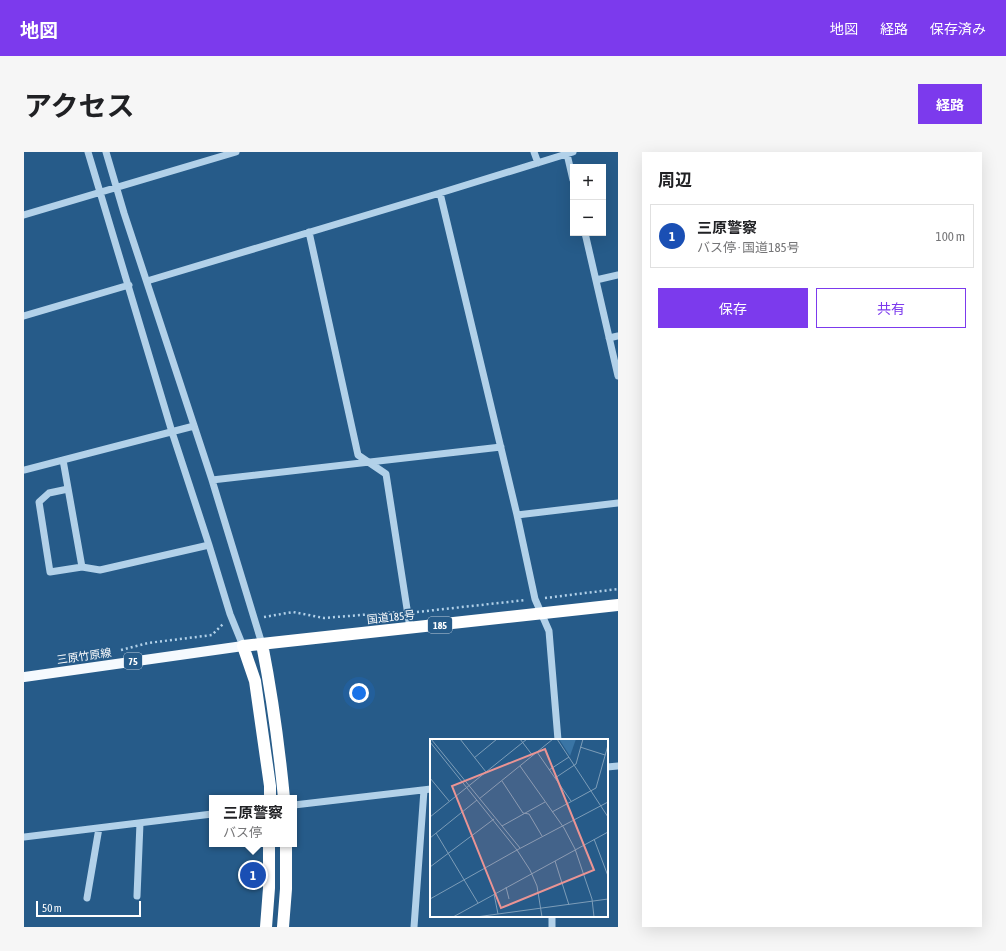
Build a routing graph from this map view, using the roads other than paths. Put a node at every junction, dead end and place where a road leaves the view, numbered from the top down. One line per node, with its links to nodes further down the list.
1 (88, 152): 9 (street)
2 (106, 152): 8 (street)
3 (236, 152): 8 (street)
4 (534, 152): 6 (street)
5 (570, 153): 6 (street); 7 (street)
6 (538, 163): 10 (street)
7 (571, 164)
8 (117, 188): 9 (street); 16 (street)
9 (100, 192): 11 (street); 17 (street)
10 (440, 193): 12 (street); 24 (street)
11 (24, 215)
12 (309, 232): 16 (street); 26 (street)
13 (586, 236): 15 (street)
14 (618, 275): 15 (street)
15 (596, 280): 20 (street)
16 (147, 281): 22 (street)
17 (129, 285): 18 (street); 23 (street)
18 (24, 316)
19 (618, 336): 20 (street)
20 (609, 338): 21 (street)
21 (618, 376)
22 (194, 426): 23 (street); 28 (street)
23 (172, 432): 25 (street); 32 (street)
24 (501, 447): 26 (street); 31 (street)
25 (63, 460): 27 (street); 29 (street)
26 (370, 463): 28 (street); 36 (street)
27 (24, 470)
28 (212, 480): 37 (street)
29 (68, 489): 33 (street); 33 (street)
30 (618, 503): 31 (street)
31 (517, 515): 35 (street)
32 (209, 545): 33 (street); 38 (street)
33 (82, 567)
34 (618, 605): 35 (highway, 国道185号 / 185)
35 (542, 613): 36 (highway, 国道185号 / 185); 40 (street)
36 (410, 628): 37 (highway, 国道185号 / 185)
37 (262, 644): 38 (highway, 国道185号 / 185); 45 (highway)
38 (243, 646): 39 (main road, 三原竹原線 / 75); 44 (highway)
39 (24, 677)
40 (558, 739)
41 (618, 766): 42 (street)
42 (608, 767)
43 (428, 789): 46 (street); 57 (street)
44 (270, 795)
45 (284, 795)
46 (297, 805)
47 (209, 814): 48 (street)
48 (140, 823): 49 (street); 53 (street)
49 (99, 828): 50 (street); 54 (street)
50 (24, 837)
51 (269, 847): 55 (highway)
52 (286, 847): 56 (highway)
53 (137, 896)
54 (87, 898)
55 (266, 927)
56 (283, 927)
57 (414, 927)

